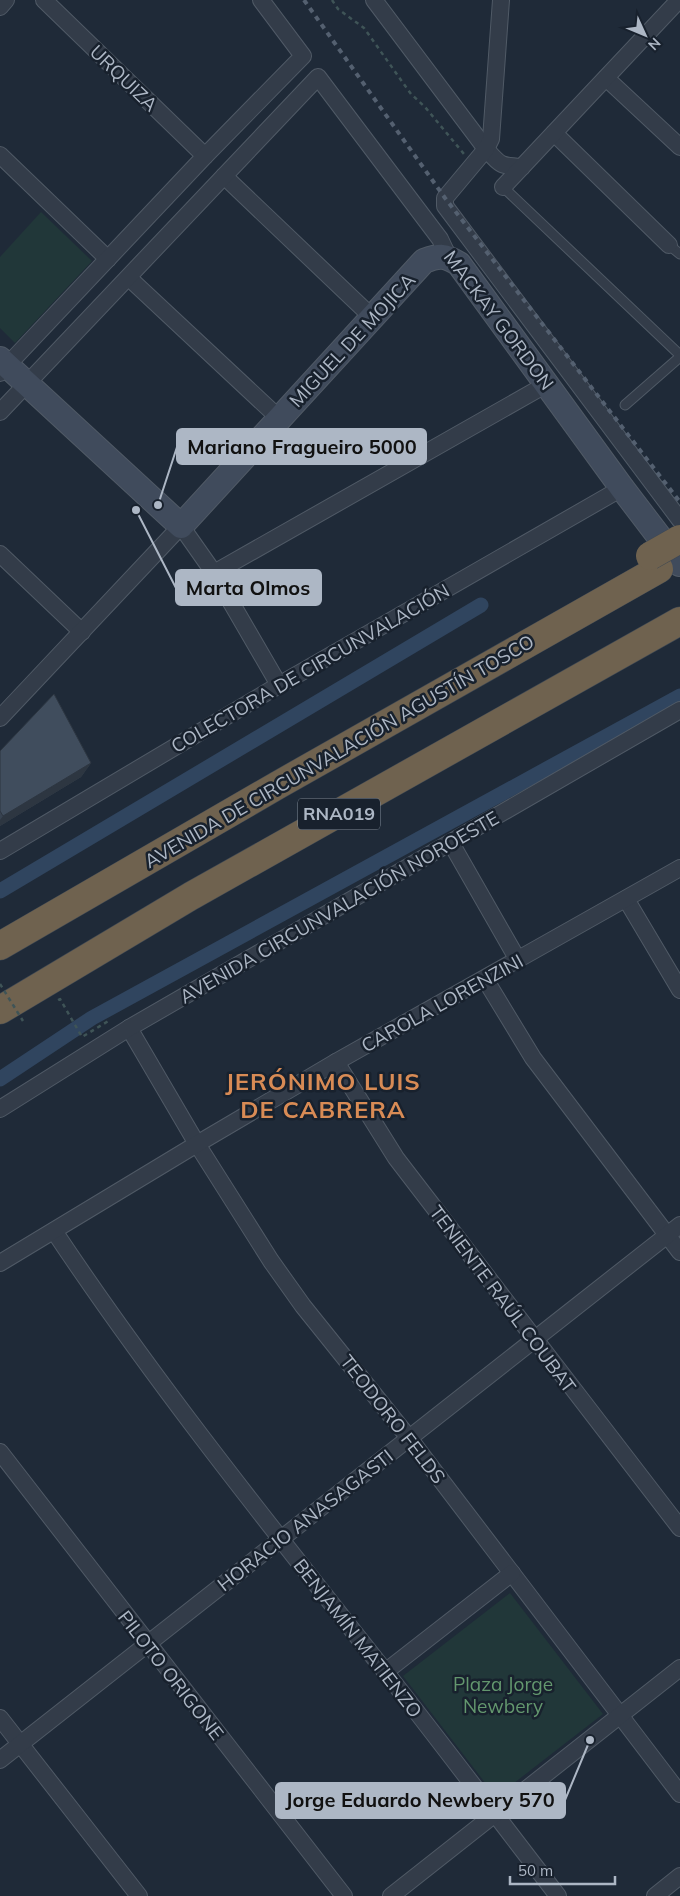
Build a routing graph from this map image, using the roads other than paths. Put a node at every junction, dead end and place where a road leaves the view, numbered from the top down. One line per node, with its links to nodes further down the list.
1 (6, 0): 7 (street)
2 (44, 0): 13 (street, URQUIZA)
3 (261, 0): 13 (street)
4 (374, 0): 11 (street)
5 (500, 0): 11 (street)
6 (679, 0): 8 (street)
7 (0, 7)
8 (606, 78): 9 (street); 10 (street)
9 (554, 133): 14 (street); 19 (street)
10 (680, 147)
11 (486, 149): 14 (street); 17 (street)
12 (0, 155): 20 (street)
13 (205, 156): 20 (street)
14 (522, 167): 16 (street)
15 (224, 176): 18 (street, MACKAY GORDON); 21 (street); 22 (street)
16 (503, 187): 23 (lane)
17 (460, 225): 18 (street); 31 (street)
18 (445, 250): 22 (main road, MIGUEL DE MOJICA); 26 (main road, MACKAY GORDON)
19 (675, 250)
20 (108, 260): 24 (street)
21 (128, 278): 25 (street); 29 (street)
22 (373, 318): 29 (main road, MIGUEL DE MOJICA)
23 (680, 356): 27 (lane)
24 (2, 366): 25 (main road)
25 (28, 384): 28 (street); 32 (main road)
26 (547, 384): 30 (main road, MACKAY GORDON); 36 (street)
27 (625, 405)
28 (0, 412)
29 (280, 419): 32 (main road, MIGUEL DE MOJICA)
30 (622, 488): 35 (main road, MACKAY GORDON); 39 (street, COLECTORA DE CIRCUNVALACIÓN)
31 (680, 520)
32 (181, 526): 36 (street); 38 (street)
33 (680, 538): 35 (highway, AVENIDA DE CIRCUNVALACIÓN AGUSTÍN TOSCO, bridge)
34 (0, 554): 38 (street)
35 (667, 562): 46 (highway, AVENIDA DE CIRCUNVALACIÓN AGUSTÍN TOSCO / RNA019)
36 (214, 573): 39 (street)
37 (680, 621): 50 (highway, RNA019)
38 (82, 632): 41 (street)
39 (279, 685): 43 (street, COLECTORA DE CIRCUNVALACIÓN)
40 (680, 710): 42 (street, AVENIDA CIRCUNVALACIÓN NOROESTE)
41 (0, 718)
42 (451, 843): 47 (street); 51 (street, AVENIDA CIRCUNVALACIÓN NOROESTE)
43 (0, 851)
44 (680, 868): 45 (street, CAROLA LORENZINI)
45 (626, 899): 47 (street, CAROLA LORENZINI); 49 (street)
46 (0, 946)
47 (518, 960): 48 (street, CAROLA LORENZINI)
48 (485, 979): 52 (street, CAROLA LORENZINI); 57 (street)
49 (680, 990)
50 (0, 1010)
51 (129, 1028): 53 (street, AVENIDA CIRCUNVALACIÓN NOROESTE); 54 (street, TEODORO FELDS)
52 (336, 1062): 54 (street, CAROLA LORENZINI); 60 (street, TENIENTE RAÚL COUBAT)
53 (0, 1109)
54 (197, 1144): 56 (street, CAROLA LORENZINI); 61 (street, TEODORO FELDS)
55 (680, 1225): 57 (street, HORACIO ANASAGASTI)
56 (54, 1231): 59 (street, CAROLA LORENZINI); 64 (street, BENJAMÍN MATIENZO)
57 (667, 1235): 58 (street); 60 (street, HORACIO ANASAGASTI)
58 (680, 1252)
59 (0, 1263)
60 (534, 1339): 61 (street, HORACIO ANASAGASTI); 63 (street, TENIENTE RAÚL COUBAT)
61 (409, 1438): 64 (street, HORACIO ANASAGASTI); 65 (street, TEODORO FELDS)
62 (0, 1452): 66 (street, PILOTO ORIGONE)
63 (680, 1528)
64 (280, 1540): 66 (street, HORACIO ANASAGASTI); 68 (street, BENJAMÍN MATIENZO)
65 (512, 1573): 68 (street); 69 (street, TEODORO FELDS)
66 (148, 1645): 71 (street, HORACIO ANASAGASTI); 77 (street, PILOTO ORIGONE)
67 (680, 1668): 69 (street)
68 (385, 1672): 74 (street, BENJAMÍN MATIENZO)
69 (620, 1717): 73 (street, TEODORO FELDS); 74 (street)
70 (0, 1718): 71 (street)
71 (20, 1744): 72 (street, HORACIO ANASAGASTI); 76 (street)
72 (0, 1760)
73 (680, 1794)
74 (495, 1815): 78 (street); 79 (street, BENJAMÍN MATIENZO)
75 (680, 1876): 80 (street)
76 (139, 1896)
77 (344, 1896)
78 (391, 1896)
79 (558, 1896)
80 (655, 1896)

